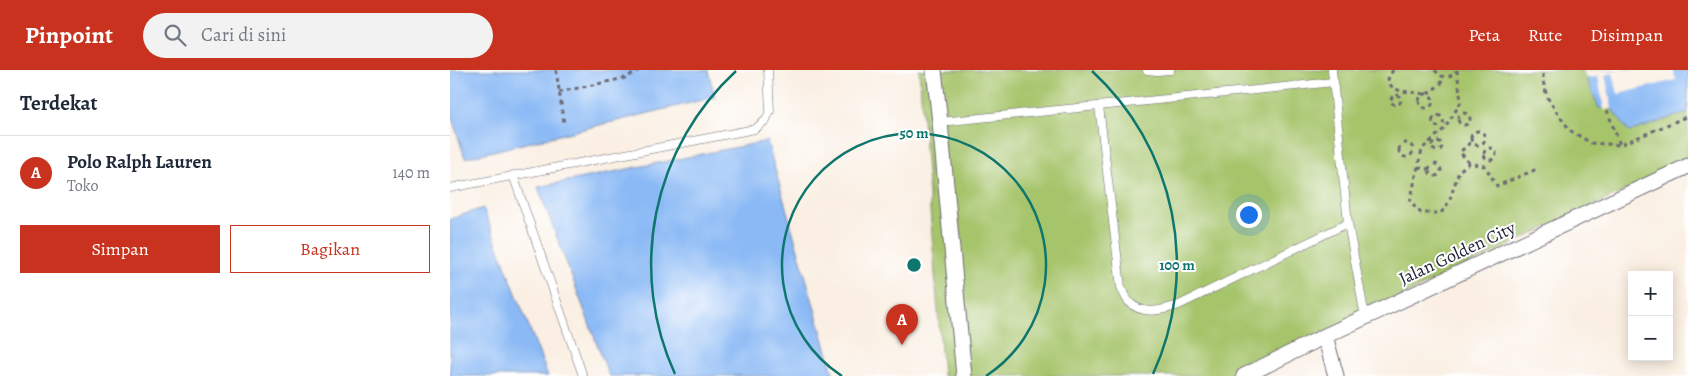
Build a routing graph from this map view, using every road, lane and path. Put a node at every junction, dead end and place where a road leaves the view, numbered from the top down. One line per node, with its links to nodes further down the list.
1 (556, 70): 15 (path)
2 (639, 70): 15 (path)
3 (768, 70): 35 (lane)
4 (934, 70): 22 (street)
5 (1147, 70): 6 (lane)
6 (1170, 70)
7 (1332, 70): 13 (lane)
8 (1393, 70): 14 (path)
9 (1435, 70): 12 (path)
10 (1457, 70): 12 (path); 20 (path)
11 (1542, 74): 25 (path)
12 (1442, 76): 16 (path)
13 (1334, 82): 18 (lane); 37 (lane)
14 (1400, 91): 16 (path); 17 (path)
15 (559, 92): 23 (path)
16 (1427, 94): 16 (path)
17 (1397, 96)
18 (1099, 106): 22 (lane); 37 (lane)
19 (1607, 110): 25 (path)
20 (1457, 114): 20 (path); 27 (path)
21 (1688, 116): 25 (path)
22 (940, 122): 41 (street)
23 (564, 123)
24 (1472, 141): 24 (path); 29 (path)
25 (1620, 144)
26 (1412, 152): 26 (path); 27 (path)
27 (1421, 154): 32 (path)
28 (1486, 159): 30 (path)
29 (1469, 163): 30 (path); 32 (path)
30 (1484, 166): 34 (path)
31 (1688, 166): 38 (street, Jalan Golden City)
32 (1418, 167): 33 (path)
33 (1429, 169): 33 (path)
34 (1537, 169)
35 (513, 175): 36 (lane); 40 (lane)
36 (450, 188)
37 (1348, 223): 38 (lane)
38 (1364, 317): 39 (street, Jalan Golden City)
39 (1325, 336): 42 (street, Jalan Golden City); 43 (street)
40 (583, 376)
41 (964, 376)
42 (1244, 376)
43 (1336, 376)

